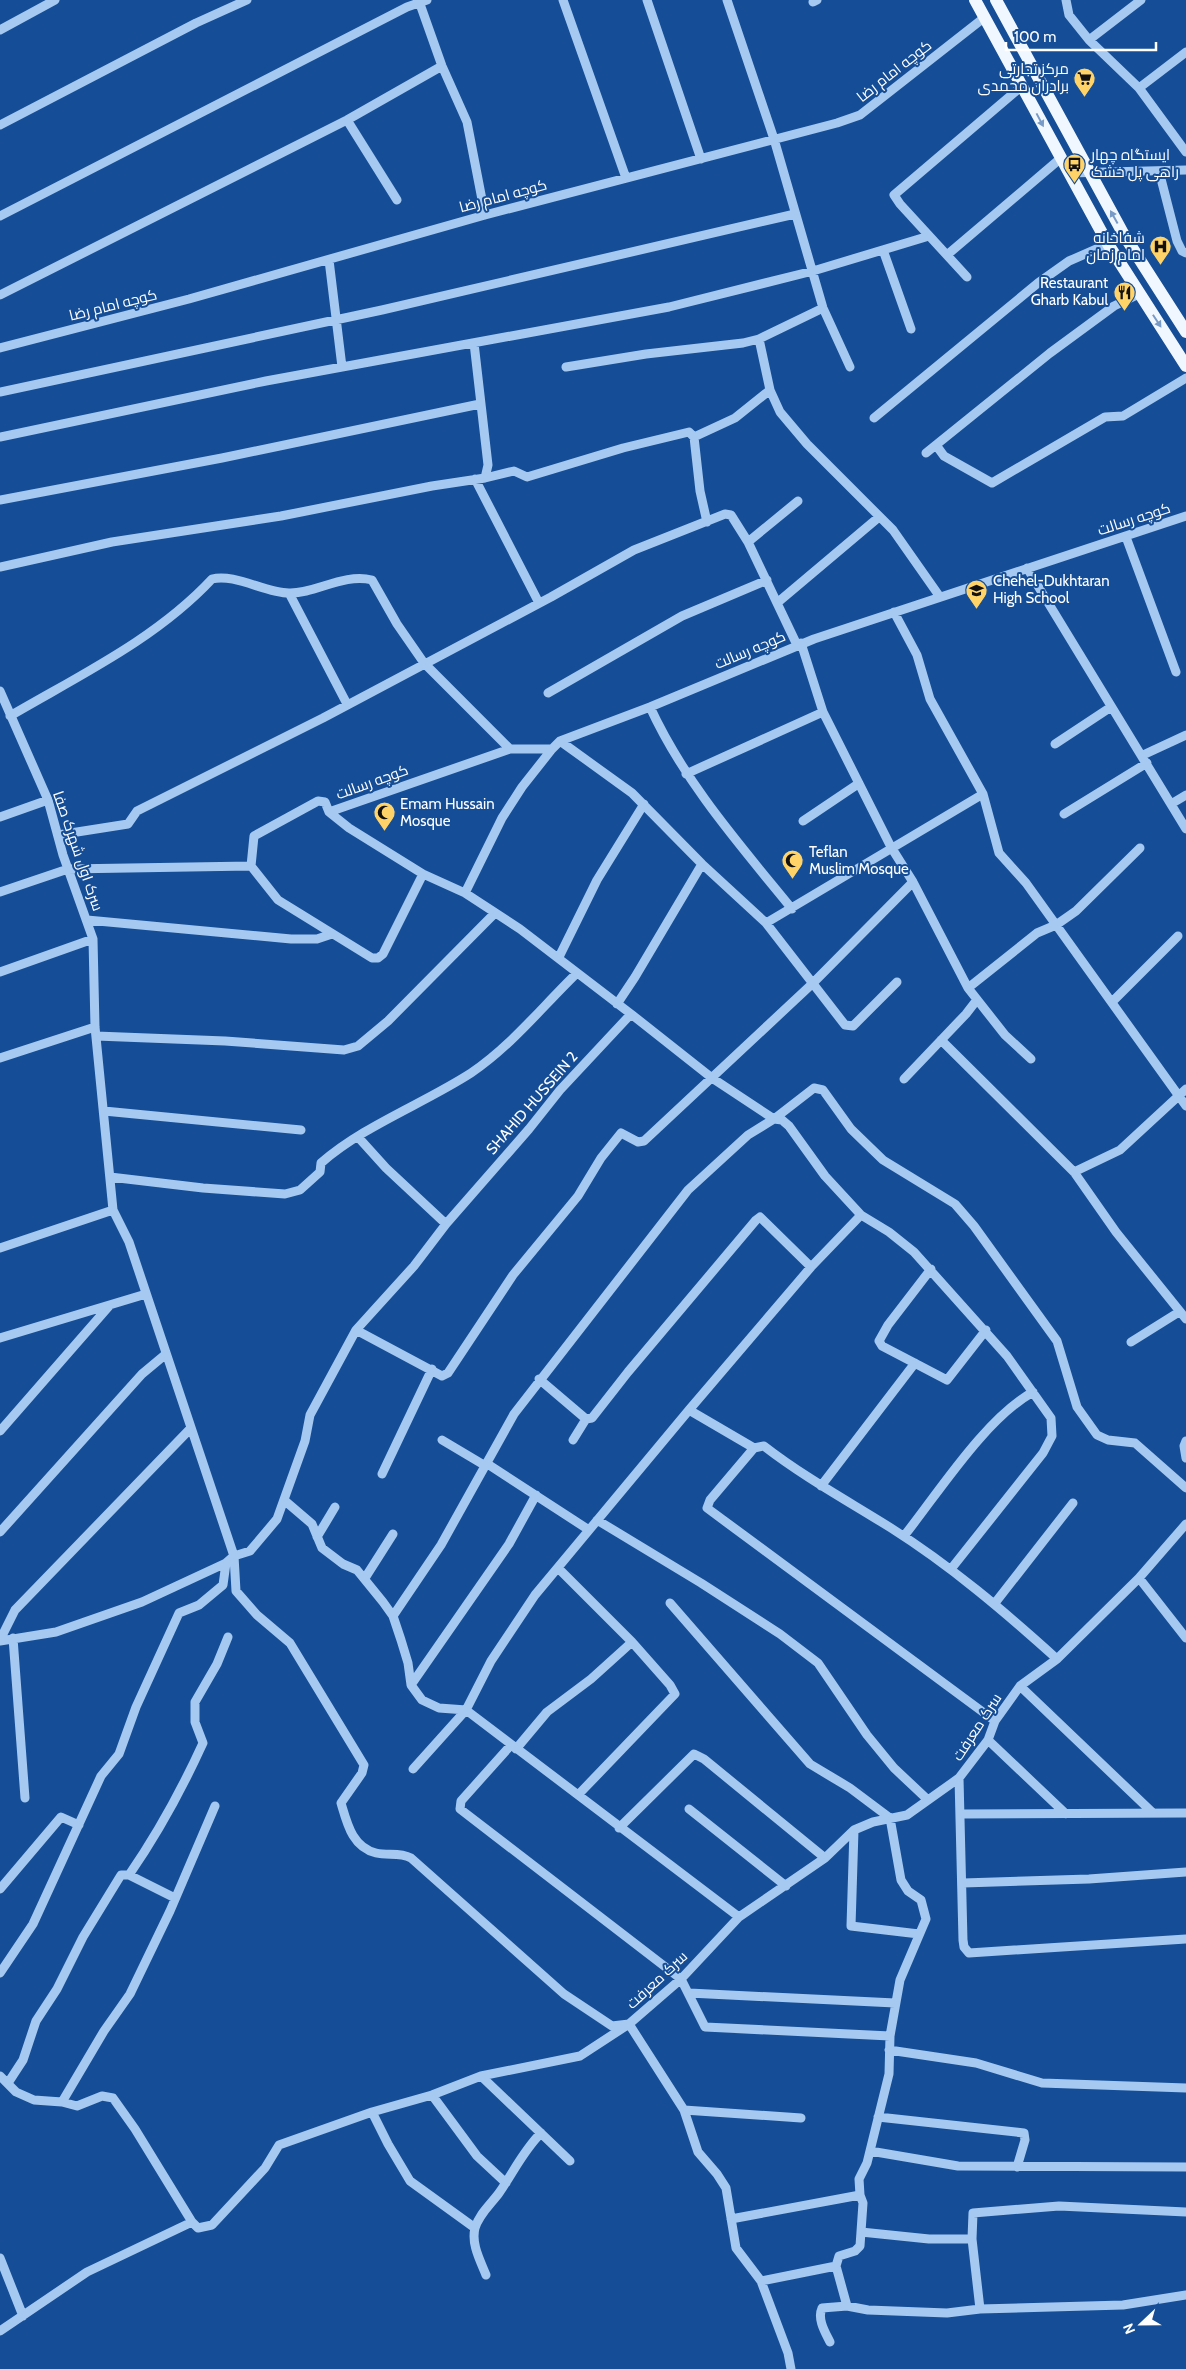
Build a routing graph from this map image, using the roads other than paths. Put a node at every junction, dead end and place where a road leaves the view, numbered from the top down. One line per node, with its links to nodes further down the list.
1 (55, 0): 12 (street)
2 (247, 0): 19 (street)
3 (563, 0): 28 (street)
4 (647, 0): 22 (street)
5 (727, 0): 20 (street)
6 (975, 0): 11 (main road)
7 (996, 0): 26 (main road)
8 (1066, 0): 13 (street)
9 (1140, 0): 13 (street)
10 (424, 2): 15 (street); 32 (street)
11 (985, 17): 16 (main road); 20 (street, کوچه امام رضا)
12 (0, 30)
13 (1089, 40): 17 (street)
14 (1186, 52): 17 (street)
15 (442, 66): 18 (street); 31 (street)
16 (1022, 86): 23 (main road, one-way to 23); 33 (street)
17 (1139, 88): 21 (street)
18 (347, 120): 29 (street); 42 (street)
19 (0, 125)
20 (774, 139): 22 (street, کوچه امام رضا); 30 (street)
21 (1186, 152)
22 (701, 158): 28 (street, کوچه امام رضا)
23 (1060, 158): 27 (main road); 37 (street)
24 (1186, 170): 25 (street)
25 (1159, 171): 26 (street); 36 (street)
26 (1090, 172): 27 (street); 46 (main road, one-way to 26)
27 (1069, 173): 34 (main road)
28 (626, 178): 31 (street, کوچه امام رضا)
29 (397, 200)
30 (795, 214): 39 (street); 44 (street)
31 (485, 215): 38 (street, کوچه امام رضا)
32 (0, 216)
33 (929, 236): 35 (street); 37 (street)
34 (1108, 244): 41 (main road); 58 (street)
35 (883, 250): 39 (street); 45 (street)
36 (1186, 253)
37 (947, 255): 40 (street)
38 (330, 260): 44 (street); 49 (street, کوچه امام رضا)
39 (813, 270): 43 (street); 48 (street)
40 (967, 277)
41 (1139, 294): 50 (main road, one-way to 50); 61 (street)
42 (0, 295)
43 (824, 308): 47 (street); 53 (street)
44 (338, 320): 51 (street); 56 (street)
45 (911, 329)
46 (1186, 332)
47 (760, 339): 52 (street); 55 (street)
48 (474, 342): 51 (street); 57 (street)
49 (0, 348)
50 (1186, 366)
51 (342, 367): 59 (street)
52 (566, 367)
53 (850, 367)
54 (1186, 378): 61 (street)
55 (770, 390): 60 (street); 67 (street)
56 (0, 392)
57 (480, 404): 63 (street); 65 (street)
58 (874, 418)
59 (0, 437)
60 (694, 437): 63 (street); 69 (street)
61 (936, 445): 62 (street)
62 (926, 453)
63 (485, 478): 64 (street)
64 (475, 479): 72 (street); 77 (street)
65 (0, 500)
66 (798, 500): 71 (street)
67 (879, 516): 76 (street); 78 (street)
68 (1186, 516): 70 (street, کوچه رسالت)
69 (707, 522): 71 (street); 77 (street)
70 (1126, 537): 73 (street, کوچه رسالت); 82 (street)
71 (748, 542): 74 (street)
72 (0, 567)
73 (1027, 568): 76 (street, کوچه رسالت); 87 (street)
74 (767, 580): 78 (street); 84 (street)
75 (289, 593): 81 (street); 85 (street); 88 (street)
76 (940, 597): 79 (street, کوچه رسالت)
77 (539, 603): 81 (street)
78 (777, 603): 80 (street)
79 (894, 612): 80 (street, کوچه رسالت); 98 (street)
80 (799, 644): 86 (street, کوچه رسالت); 89 (street)
81 (424, 663): 85 (street); 93 (street)
82 (1176, 672)
83 (0, 691): 88 (street, سرک اول شهرک صفا)
84 (548, 694)
85 (347, 704): 108 (street)
86 (650, 707): 91 (street, کوچه رسالت); 96 (street)
87 (1111, 707): 92 (street); 95 (street)
88 (6, 712): 100 (street, سرک اول شهرک صفا)
89 (823, 712): 96 (street); 97 (street)
90 (1186, 735): 95 (street)
91 (560, 741): 94 (street, کوچه رسالت); 101 (street)
92 (1055, 744)
93 (510, 749): 94 (street, کوچه رسالت); 103 (street, کوچه رسالت)
94 (552, 749): 117 (street)
95 (1145, 759): 102 (street); 104 (street)
96 (686, 774): 118 (street)
97 (858, 784): 106 (street); 109 (street)
98 (983, 794): 109 (street); 122 (street)
99 (1186, 795): 102 (street)
100 (48, 800): 105 (street); 108 (street, سرک اول شهرک صفا)
101 (644, 804): 111 (street); 126 (street)
102 (1171, 804): 107 (street)
103 (329, 812): 112 (street); 114 (street)
104 (1064, 814)
105 (0, 817)
106 (803, 821)
107 (1186, 829)
108 (58, 835): 113 (street, سرک اول شهرک صفا)
109 (891, 847): 115 (street); 118 (street)
110 (1140, 848): 122 (street)
111 (702, 864): 121 (street); 134 (street)
112 (251, 866): 113 (street); 123 (street)
113 (68, 869): 116 (street); 120 (street, سرک اول شهرک صفا)
114 (423, 874): 117 (street); 123 (street)
115 (913, 882): 130 (street); 131 (street)
116 (0, 892)
117 (465, 893): 119 (street)
118 (792, 909): 121 (street)
119 (494, 914): 126 (street); 136 (street)
120 (87, 920): 123 (street); 125 (street, سرک اول شهرک صفا)
121 (766, 923): 130 (street)
122 (1056, 925): 131 (street); 133 (street)
123 (332, 934)
124 (1178, 936): 133 (street)
125 (93, 939): 127 (street); 136 (street, سرک اول شهرک صفا)
126 (559, 957): 128 (street)
127 (0, 972)
128 (576, 974): 134 (street); 147 (street)
129 (897, 982): 130 (street)
130 (812, 984): 140 (street)
131 (968, 988): 132 (street)
132 (976, 1001): 137 (street); 139 (street)
133 (1112, 1002): 142 (street)
134 (616, 1004): 135 (street)
135 (631, 1014): 140 (street); 152 (street, SHAHID HUSSEIN 2)
136 (96, 1032): 138 (street); 144 (street, سرک اول شهرک صفا)
137 (941, 1040): 141 (street); 148 (street)
138 (0, 1058)
139 (1031, 1059)
140 (712, 1078): 145 (street); 165 (street)
141 (904, 1078)
142 (1182, 1092): 143 (street); 148 (street)
143 (1186, 1106)
144 (104, 1111): 146 (street); 149 (street, سرک اول شهرک صفا)
145 (774, 1119): 151 (street); 166 (street); 180 (street)
146 (301, 1130)
147 (358, 1137): 149 (street); 152 (street)
148 (1074, 1172): 158 (street)
149 (110, 1176): 150 (street, سرک اول شهرک صفا)
150 (113, 1210): 153 (street); 156 (street)
151 (861, 1215): 154 (street); 155 (street)
152 (446, 1224): 159 (street, SHAHID HUSSEIN 2)
153 (0, 1248)
154 (811, 1267): 168 (street); 169 (street)
155 (931, 1269): 160 (street); 164 (street)
156 (146, 1294): 157 (street); 163 (street)
157 (110, 1305): 161 (street); 171 (street)
158 (1183, 1315): 162 (street)
159 (356, 1330): 165 (street); 182 (street, SHAHID HUSSEIN 2)
160 (986, 1330): 164 (street); 167 (street)
161 (0, 1338)
162 (1131, 1342)
163 (166, 1354): 170 (street); 188 (street)
164 (915, 1363): 179 (street)
165 (432, 1369): 178 (street)
166 (539, 1379): 169 (street); 177 (street)
167 (1033, 1392): 190 (street); 195 (street)
168 (688, 1410): 175 (street); 185 (street)
169 (586, 1419): 173 (street)
170 (191, 1428): 192 (street); 204 (street)
171 (0, 1431)
172 (442, 1440): 177 (street)
173 (572, 1440)
174 (1186, 1441): 176 (street)
175 (754, 1448): 179 (street); 210 (street)
176 (1186, 1458)
177 (485, 1464): 181 (street); 200 (street)
178 (382, 1474)
179 (821, 1486): 190 (street)
180 (1186, 1488)
181 (536, 1495): 187 (street); 207 (street)
182 (284, 1500): 191 (street); 192 (street, SHAHID HUSSEIN 2)
183 (1073, 1504): 198 (street)
184 (335, 1507): 191 (street)
185 (597, 1520): 187 (street); 217 (street)
186 (1186, 1524): 197 (street, سرک معرفت)
187 (589, 1530): 194 (street)
188 (0, 1532)
189 (393, 1534): 196 (street)
190 (904, 1536): 195 (street)
191 (317, 1537): 196 (street)
192 (234, 1556): 193 (street, SHAHID HUSSEIN 2); 242 (street)
193 (226, 1563): 202 (street, SHAHID HUSSEIN 2); 225 (street)
194 (558, 1568): 205 (street); 209 (street)
195 (951, 1569): 198 (street)
196 (365, 1578): 200 (street)
197 (1138, 1578): 203 (street); 206 (street, سرک معرفت)
198 (995, 1602): 206 (street)
199 (670, 1603): 224 (street)
200 (393, 1616): 207 (street)
201 (228, 1637): 230 (street)
202 (13, 1638): 204 (street, SHAHID HUSSEIN 2); 216 (street)
203 (1186, 1638)
204 (0, 1640)
205 (632, 1642): 212 (street); 215 (street)
206 (1058, 1659): 208 (street, سرک معرفت)
207 (411, 1685): 209 (street)
208 (1020, 1686): 210 (street, سرک معرفت); 223 (street)
209 (466, 1710): 212 (street); 213 (street)
210 (995, 1722): 211 (street, سرک معرفت)
211 (988, 1740): 214 (street, سرک معرفت); 222 (street)
212 (513, 1747): 215 (street); 239 (street)
213 (413, 1769)
214 (959, 1778): 217 (street, سرک معرفت); 221 (street)
215 (578, 1795): 226 (street)
216 (25, 1798)
217 (928, 1800): 224 (street, سرک معرفت)
218 (215, 1806): 234 (street)
219 (689, 1810): 232 (street)
220 (1186, 1812): 223 (street)
221 (962, 1814): 222 (street); 231 (street)
222 (1066, 1814): 223 (street)
223 (1153, 1814)
224 (890, 1818): 227 (street, سرک معرفت); 236 (street)
225 (79, 1825): 233 (street); 238 (street)
226 (619, 1828): 228 (street); 235 (street)
227 (854, 1830): 228 (street, سرک معرفت); 236 (street)
228 (825, 1858): 232 (street, سرک معرفت)
229 (1186, 1872): 231 (street)
230 (129, 1875): 234 (street); 247 (street)
231 (963, 1883): 237 (street)
232 (786, 1886): 235 (street, سرک معرفت)
233 (0, 1889)
234 (175, 1898): 250 (street)
235 (739, 1917): 239 (street, سرک معرفت)
236 (919, 1934): 241 (street)
237 (1186, 1939)
238 (0, 1973)
239 (681, 1979): 240 (street); 242 (street, سرک معرفت)
240 (689, 1993): 241 (street); 243 (street)
241 (895, 2003): 243 (street)
242 (629, 2024): 246 (street, سرک معرفت); 251 (street)
243 (890, 2036): 244 (street)
244 (889, 2050): 248 (street); 254 (street)
245 (0, 2076): 247 (street)
246 (481, 2076): 249 (street, سرک معرفت); 255 (street)
247 (8, 2083): 250 (street)
248 (1186, 2088)
249 (432, 2095): 252 (street, سرک معرفت); 260 (street)
250 (62, 2102): 264 (street)
251 (684, 2110): 253 (street); 263 (street)
252 (372, 2112): 264 (street, سرک معرفت); 265 (street)
253 (802, 2118)
254 (878, 2118): 256 (street); 258 (street)
255 (541, 2133): 257 (street); 260 (street)
256 (870, 2151): 258 (street); 261 (street)
257 (570, 2161)
258 (1017, 2167): 259 (street)
259 (1186, 2167)
260 (506, 2183): 265 (street)
261 (860, 2195): 263 (street); 266 (street)
262 (1186, 2212): 267 (street)
263 (731, 2219): 271 (street)
264 (192, 2222): 275 (street)
265 (475, 2228): 270 (street)
266 (861, 2232): 267 (street); 269 (street)
267 (972, 2239): 274 (street)
268 (0, 2258): 275 (street)
269 (836, 2266): 271 (street); 273 (street)
270 (486, 2275)
271 (761, 2280): 278 (street)
272 (1186, 2295): 274 (street)
273 (847, 2306): 274 (street); 277 (street)
274 (980, 2309)
275 (23, 2316): 276 (street)
276 (0, 2331)
277 (830, 2342)
278 (791, 2369)

